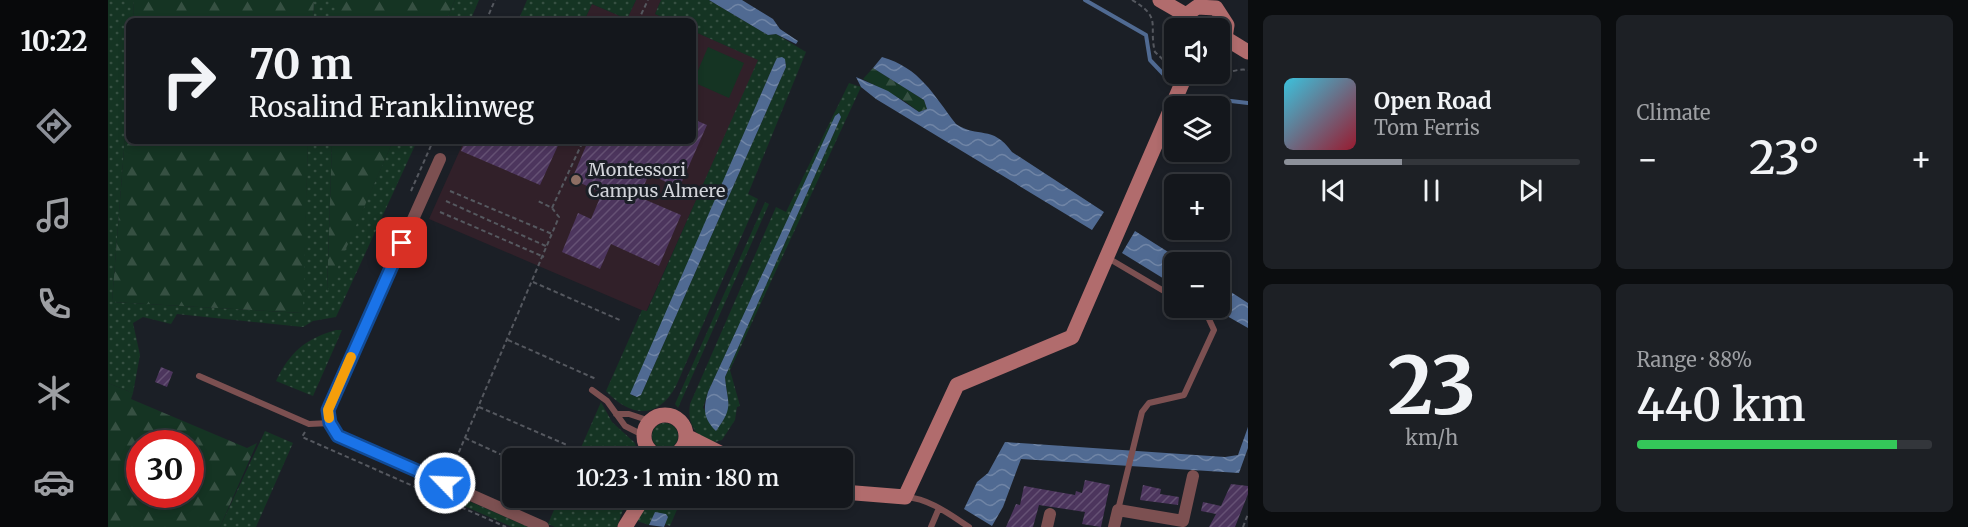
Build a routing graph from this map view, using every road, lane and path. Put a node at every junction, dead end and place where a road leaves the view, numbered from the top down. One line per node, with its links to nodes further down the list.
1 (495, 0): 5 (path)
2 (648, 0): 6 (path)
3 (1132, 0): 12 (path)
4 (1160, 0): 7 (street)
5 (487, 18)
6 (639, 18)
7 (1180, 18)
8 (1187, 18): 9 (street)
9 (1222, 18)
10 (1230, 44): 11 (street)
11 (1248, 52)
12 (1164, 59)
13 (1248, 70): 14 (path)
14 (1230, 72)
15 (1177, 84): 26 (street)
16 (582, 144): 21 (path)
17 (440, 159): 37 (street)
18 (450, 191): 23 (path)
19 (536, 200): 21 (path)
20 (446, 201): 24 (path)
21 (552, 208): 23 (path)
22 (440, 212): 25 (path)
23 (553, 234): 24 (path)
24 (548, 247): 25 (path)
25 (544, 257): 27 (path)
26 (1106, 257): 28 (lane); 50 (street)
27 (533, 282): 30 (path); 31 (path)
28 (1164, 291)
29 (1208, 318): 54 (lane)
30 (622, 321)
31 (508, 340): 33 (path); 35 (path)
32 (198, 376): 37 (lane)
33 (596, 379)
34 (592, 390): 36 (lane)
35 (479, 406): 40 (path); 41 (path)
36 (616, 414): 38 (lane); 38 (lane)
37 (330, 423): 47 (street)
38 (646, 428): 39 (street); 42 (street)
39 (686, 436): 43 (street); 44 (street)
40 (465, 438): 45 (path); 47 (path)
41 (567, 445)
42 (648, 448)
43 (681, 448)
44 (710, 448)
45 (502, 455)
46 (1194, 476): 54 (street)
47 (445, 483): 51 (path); 58 (street)
48 (421, 489): 51 (path)
49 (853, 493): 50 (street)
50 (905, 497): 53 (lane)
51 (439, 498): 57 (path)
52 (636, 508): 56 (street)
53 (939, 508): 59 (lane); 60 (lane)
54 (1118, 510): 61 (street)
55 (1248, 514): 62 (path)
56 (627, 521)
57 (506, 527)
58 (543, 527)
59 (931, 527)
60 (969, 527)
61 (1114, 527)
62 (1243, 527)

